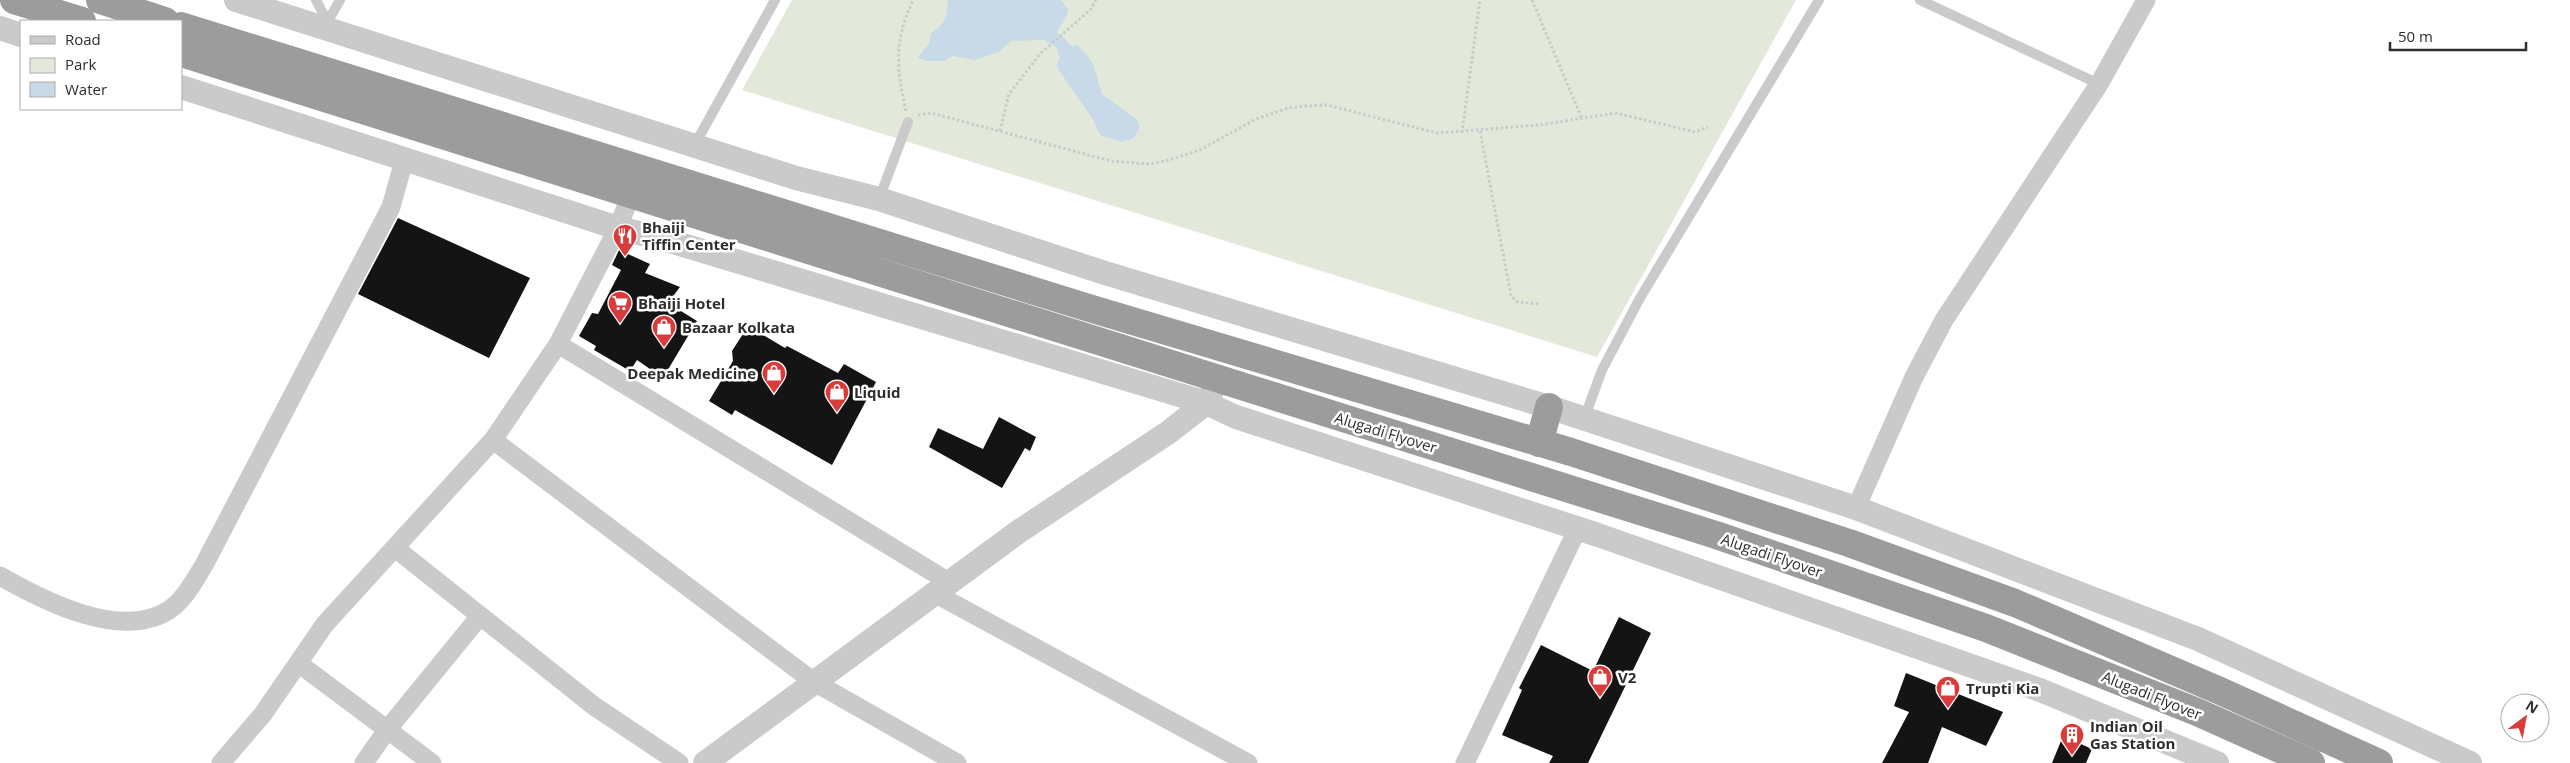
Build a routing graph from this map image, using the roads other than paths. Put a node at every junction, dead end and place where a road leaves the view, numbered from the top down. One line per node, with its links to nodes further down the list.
1 (14, 0): 10 (highway)
2 (100, 0): 11 (highway)
3 (236, 0): 12 (street)
4 (316, 0): 12 (lane)
5 (340, 0): 12 (lane)
6 (775, 0): 20 (lane)
7 (1819, 0): 29 (lane)
8 (1920, 0): 17 (lane)
9 (2146, 0): 17 (street)
10 (79, 20)
11 (163, 20)
12 (325, 25): 20 (street)
13 (182, 26): 31 (highway, Alugadi Flyover)
14 (0, 28): 15 (street)
15 (20, 35)
16 (182, 53): 22 (highway, Alugadi Flyover)
17 (2099, 84): 32 (street)
18 (182, 87): 21 (street)
19 (908, 122): 23 (lane)
20 (694, 146): 23 (street)
21 (407, 159): 24 (street); 35 (street)
22 (631, 194): 24 (street); 26 (highway, Alugadi Flyover)
23 (879, 199): 28 (street)
24 (618, 228): 25 (street); 27 (street)
25 (558, 344): 30 (street); 36 (street)
26 (1221, 380): 27 (street); 50 (highway, Alugadi Flyover)
27 (1206, 403): 33 (street); 36 (street)
28 (1549, 408): 29 (street); 31 (highway)
29 (1584, 420): 32 (street)
30 (493, 440): 34 (street); 39 (street)
31 (1538, 443): 51 (highway, Alugadi Flyover)
32 (1856, 508): 52 (street)
33 (1578, 528): 48 (street); 49 (street)
34 (395, 548): 37 (street); 38 (street)
35 (0, 576)
36 (942, 588): 39 (street); 47 (street)
37 (480, 616): 40 (street); 44 (street)
38 (298, 663): 40 (street); 41 (street)
39 (814, 682): 45 (street); 46 (street)
40 (387, 730): 42 (street); 43 (street)
41 (221, 763)
42 (364, 763)
43 (432, 763)
44 (680, 763)
45 (705, 763)
46 (957, 763)
47 (1248, 763)
48 (1464, 763)
49 (2217, 763)
50 (2311, 763)
51 (2380, 763)
52 (2470, 763)

